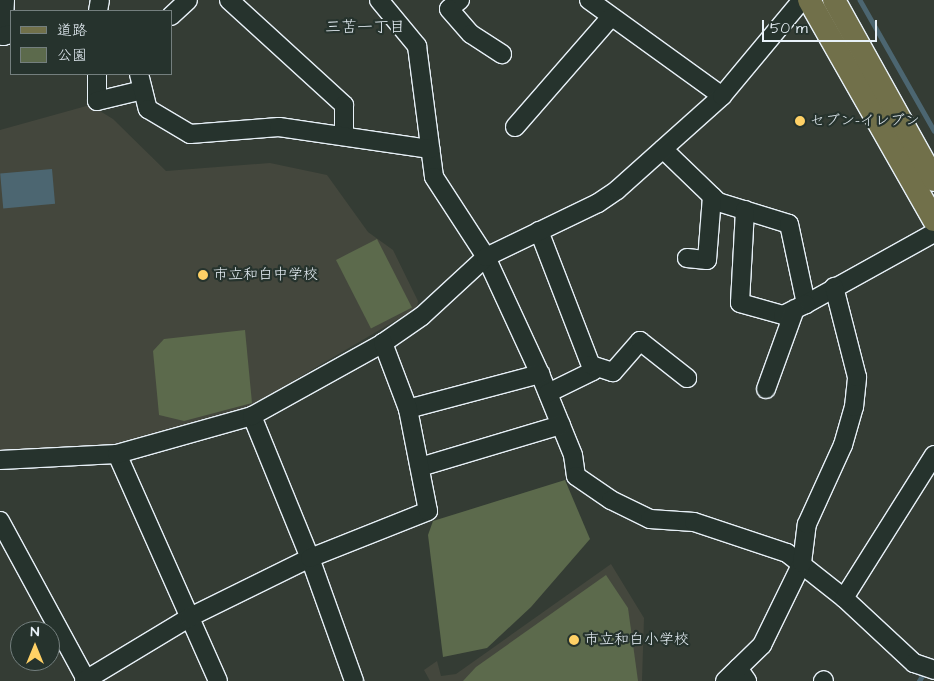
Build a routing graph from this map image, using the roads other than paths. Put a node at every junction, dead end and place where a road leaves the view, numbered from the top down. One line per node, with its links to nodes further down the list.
1 (5, 0): 12 (street)
2 (188, 0): 10 (street)
3 (229, 0): 18 (street)
4 (379, 0): 19 (street)
5 (460, 0): 13 (street)
6 (589, 0): 11 (street)
7 (802, 0): 16 (street)
8 (809, 0): 24 (main road)
9 (834, 0): 21 (main road)
10 (172, 15)
11 (610, 18): 16 (street); 17 (street)
12 (10, 34)
13 (502, 54)
14 (97, 75): 15 (street)
15 (140, 82): 18 (street)
16 (722, 96): 20 (street)
17 (515, 128)
18 (344, 136): 19 (street)
19 (430, 149): 27 (street)
20 (663, 149): 22 (street); 25 (street)
21 (934, 180)
22 (712, 196): 23 (street); 28 (street)
23 (745, 210): 30 (street); 30 (street)
24 (934, 220)
25 (539, 231): 27 (street); 32 (street)
26 (934, 233): 29 (street)
27 (486, 257): 31 (street); 33 (street)
28 (687, 258)
29 (834, 287): 30 (street); 46 (street)
30 (800, 306): 35 (street)
31 (383, 343): 37 (street); 38 (street)
32 (591, 365): 34 (street); 36 (street)
33 (540, 374): 36 (street); 37 (street)
34 (687, 378)
35 (766, 389)
36 (548, 393): 39 (street)
37 (408, 409): 43 (street)
38 (252, 416): 40 (street); 45 (street)
39 (561, 425): 43 (street); 46 (street)
40 (117, 454): 42 (street); 48 (street)
41 (934, 454): 47 (street)
42 (0, 460)
43 (420, 467): 45 (street)
44 (0, 521): 51 (street)
45 (310, 558): 48 (street); 53 (street)
46 (802, 563): 47 (street); 50 (street)
47 (844, 598): 49 (street)
48 (190, 617): 51 (street); 52 (street)
49 (934, 670)
50 (743, 675): 54 (street)
51 (86, 680)
52 (218, 681)
53 (354, 681)
54 (725, 681)

